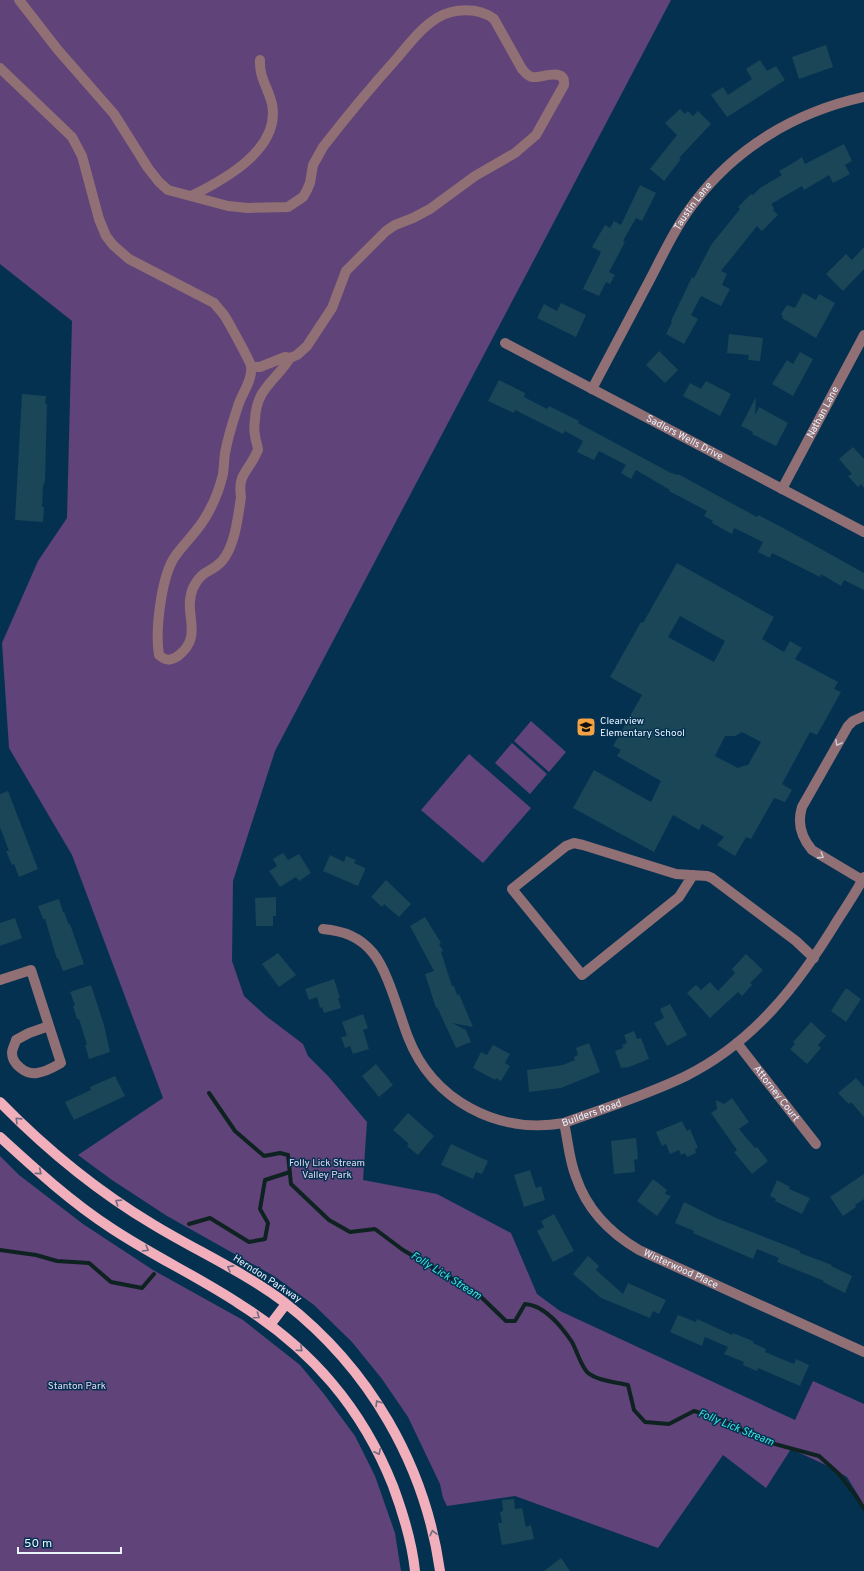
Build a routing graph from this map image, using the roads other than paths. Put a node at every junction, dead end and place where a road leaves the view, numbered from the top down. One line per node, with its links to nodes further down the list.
1 (19, 0): 5 (street)
2 (260, 60): 5 (street)
3 (0, 68): 8 (street)
4 (864, 97): 10 (street, Taustin Lane)
5 (191, 196): 8 (street)
6 (864, 335): 11 (street, Nathan Lane)
7 (505, 343): 10 (street, Sadlers Wells Drive)
8 (290, 358): 9 (street)
9 (253, 367)
10 (592, 389): 11 (street, Sadlers Wells Drive)
11 (782, 489): 12 (street, Sadlers Wells Drive)
12 (864, 532)
13 (864, 716): 15 (street, one-way to 15)
14 (693, 876): 14 (street); 17 (street)
15 (863, 880): 17 (street, Builders Road)
16 (323, 929): 22 (street, Builders Road)
17 (814, 958): 20 (street, Builders Road)
18 (0, 980): 19 (street)
19 (49, 1026): 19 (street)
20 (737, 1043): 22 (street, Builders Road); 24 (street, Attorney Court)
21 (0, 1102): 25 (main road, Herndon Parkway, one-way to 21)
22 (564, 1123): 27 (street, Winterwood Place)
23 (0, 1137): 26 (main road, one-way to 26)
24 (816, 1144)
25 (286, 1304): 26 (main road); 29 (main road, Herndon Parkway, one-way to 25)
26 (270, 1325): 28 (main road, one-way to 28)
27 (864, 1352)
28 (415, 1571)
29 (440, 1571)

